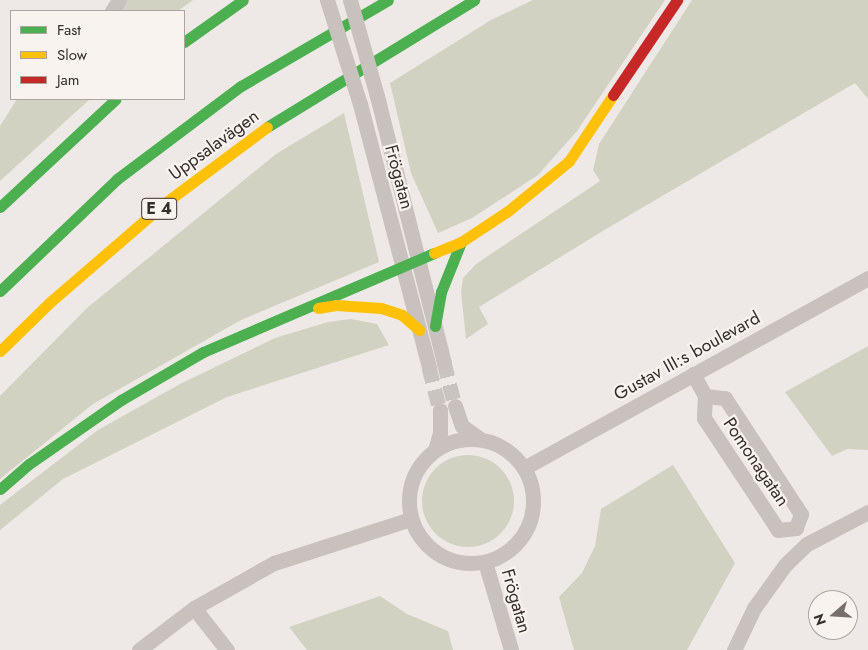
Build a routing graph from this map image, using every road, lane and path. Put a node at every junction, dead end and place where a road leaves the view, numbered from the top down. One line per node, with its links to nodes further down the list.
1 (242, 0): 7 (highway)
2 (327, 0): 12 (street, Frögatan, bridge)
3 (350, 0): 11 (street, Frögatan, bridge)
4 (388, 0): 14 (highway, Uppsalavägen)
5 (474, 0): 18 (highway, Uppsalavägen / E 4)
6 (677, 0): 10 (highway)
7 (185, 41)
8 (115, 100): 9 (highway)
9 (0, 207)
10 (461, 242): 11 (highway); 16 (highway)
11 (420, 258): 12 (highway); 16 (street, Frögatan)
12 (403, 264): 15 (highway); 17 (street, Frögatan)
13 (868, 278): 21 (street, Gustav III:s boulevard)
14 (0, 291)
15 (289, 313): 17 (highway); 28 (highway)
16 (435, 326): 19 (street, Frögatan)
17 (419, 330): 20 (street, Frögatan)
18 (0, 351)
19 (444, 362)
20 (429, 367)
21 (693, 374): 22 (street); 27 (street, Gustav III:s boulevard)
22 (706, 396): 31 (street, Pomonagatan); 31 (street, Pomonagatan)
23 (455, 406): 25 (street)
24 (440, 410): 26 (street)
25 (480, 439): 26 (street); 27 (street)
26 (436, 450): 30 (street)
27 (524, 468): 33 (street)
28 (0, 489)
29 (868, 512): 32 (street)
30 (411, 519): 33 (street); 34 (street)
31 (796, 528): 32 (street)
32 (807, 544): 38 (street)
33 (485, 562): 37 (street, Frögatan)
34 (194, 608): 35 (street); 36 (street)
35 (139, 650)
36 (227, 650)
37 (511, 650)
38 (734, 650)

